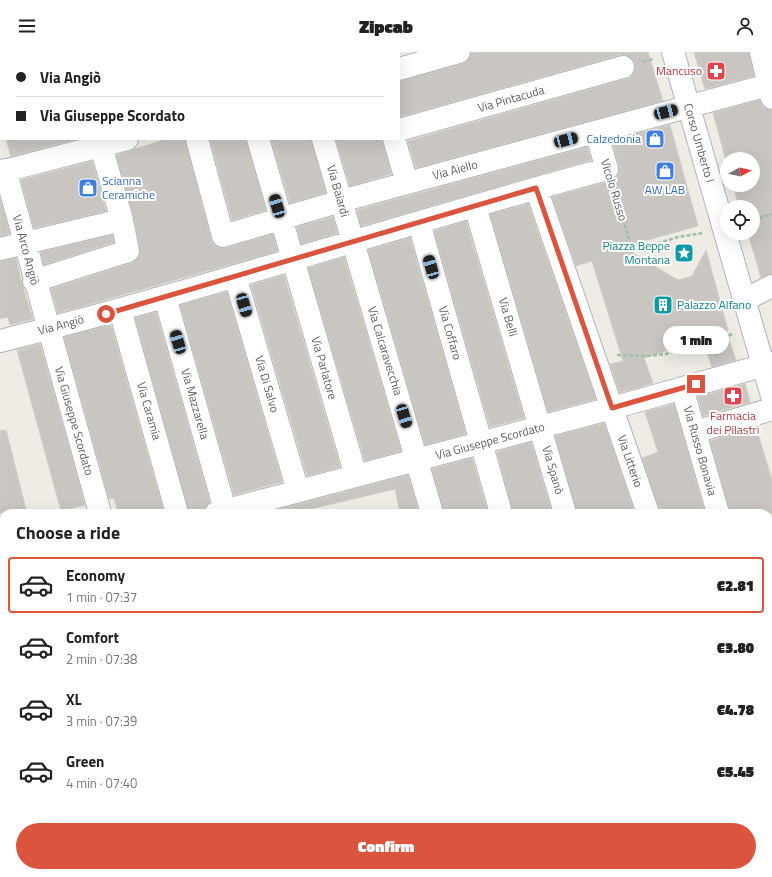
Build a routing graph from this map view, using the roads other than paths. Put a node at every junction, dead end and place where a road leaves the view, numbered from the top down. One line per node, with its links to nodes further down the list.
1 (673, 52): 7 (street, Corso Umberto I)
2 (760, 52): 6 (street)
3 (446, 54): 5 (street)
4 (623, 67): 8 (street, Via Pintacuda)
5 (400, 69)
6 (771, 89): 7 (street, Via Aiello)
7 (688, 106): 9 (street, Via Aiello); 33 (street, Corso Umberto I)
8 (400, 130)
9 (596, 132): 16 (street, Vicolo Russo); 18 (street, Via Aiello)
10 (123, 140): 15 (street)
11 (197, 140): 23 (street, Via Aiello)
12 (258, 140): 23 (street, Via Parlatore)
13 (323, 140): 20 (street, Via Baiardi)
14 (394, 140): 18 (street)
15 (101, 146): 17 (street); 22 (street)
16 (607, 169): 19 (street, Via Angiò)
17 (3, 171): 26 (street, Via Arco Angiò)
18 (406, 183): 20 (street, Via Aiello)
19 (536, 188): 21 (street, Via Angiò); 40 (street, Via Litterio)
20 (340, 201): 23 (street, Via Aiello); 25 (street, Via Baiardi)
21 (475, 206): 24 (street, Via Angiò); 42 (street, Via Belli)
22 (122, 220): 26 (street); 30 (street)
23 (281, 220): 28 (street, Via Parlatore)
24 (418, 223): 25 (street, Via Angiò); 44 (street, Via Coffaro)
25 (352, 242): 28 (street, Via Angiò); 45 (street, Via Calcaravecchia)
26 (24, 243): 27 (street); 30 (street, Via Arco Angiò)
27 (0, 249)
28 (292, 260): 29 (street, Via Angiò); 46 (street, Via Parlatore)
29 (235, 276): 32 (street, Via Angiò); 47 (street, Via Di Salvo)
30 (34, 281): 35 (street, Via Arco Angiò)
31 (772, 286): 33 (street)
32 (165, 297): 34 (street, Via Angiò); 50 (street, Via Mazzarella)
33 (744, 300): 37 (street, Corso Umberto I)
34 (120, 310): 35 (street, Via Angiò); 49 (street, Via Caramia)
35 (48, 329): 36 (street, Via Angiò); 48 (street, Via Giuseppe Scordato)
36 (0, 341)
37 (768, 364): 38 (street, Via Giuseppe Scordato); 39 (street, Corso Umberto I)
38 (682, 388): 40 (street, Via Giuseppe Scordato); 43 (street, Via Russo Bonavia)
39 (772, 396)
40 (612, 408): 42 (street, Via Giuseppe Scordato); 55 (street, Via Litterio)
41 (772, 409): 43 (street)
42 (540, 427): 44 (street, Via Giuseppe Scordato); 54 (street, Via Spanò)
43 (695, 432): 56 (street, Via Russo Bonavia)
44 (482, 443): 45 (street, Via Giuseppe Scordato); 53 (street, Via Coffaro)
45 (417, 460): 46 (street, Via Giuseppe Scordato); 52 (street, Via Calcaravecchia)
46 (356, 476): 47 (street, Via Giuseppe Scordato)
47 (298, 491): 51 (street, Via Giuseppe Scordato)
48 (99, 509)
49 (176, 509)
50 (219, 509)
51 (231, 509)
52 (431, 509)
53 (500, 509)
54 (564, 509)
55 (647, 509)
56 (717, 509)

